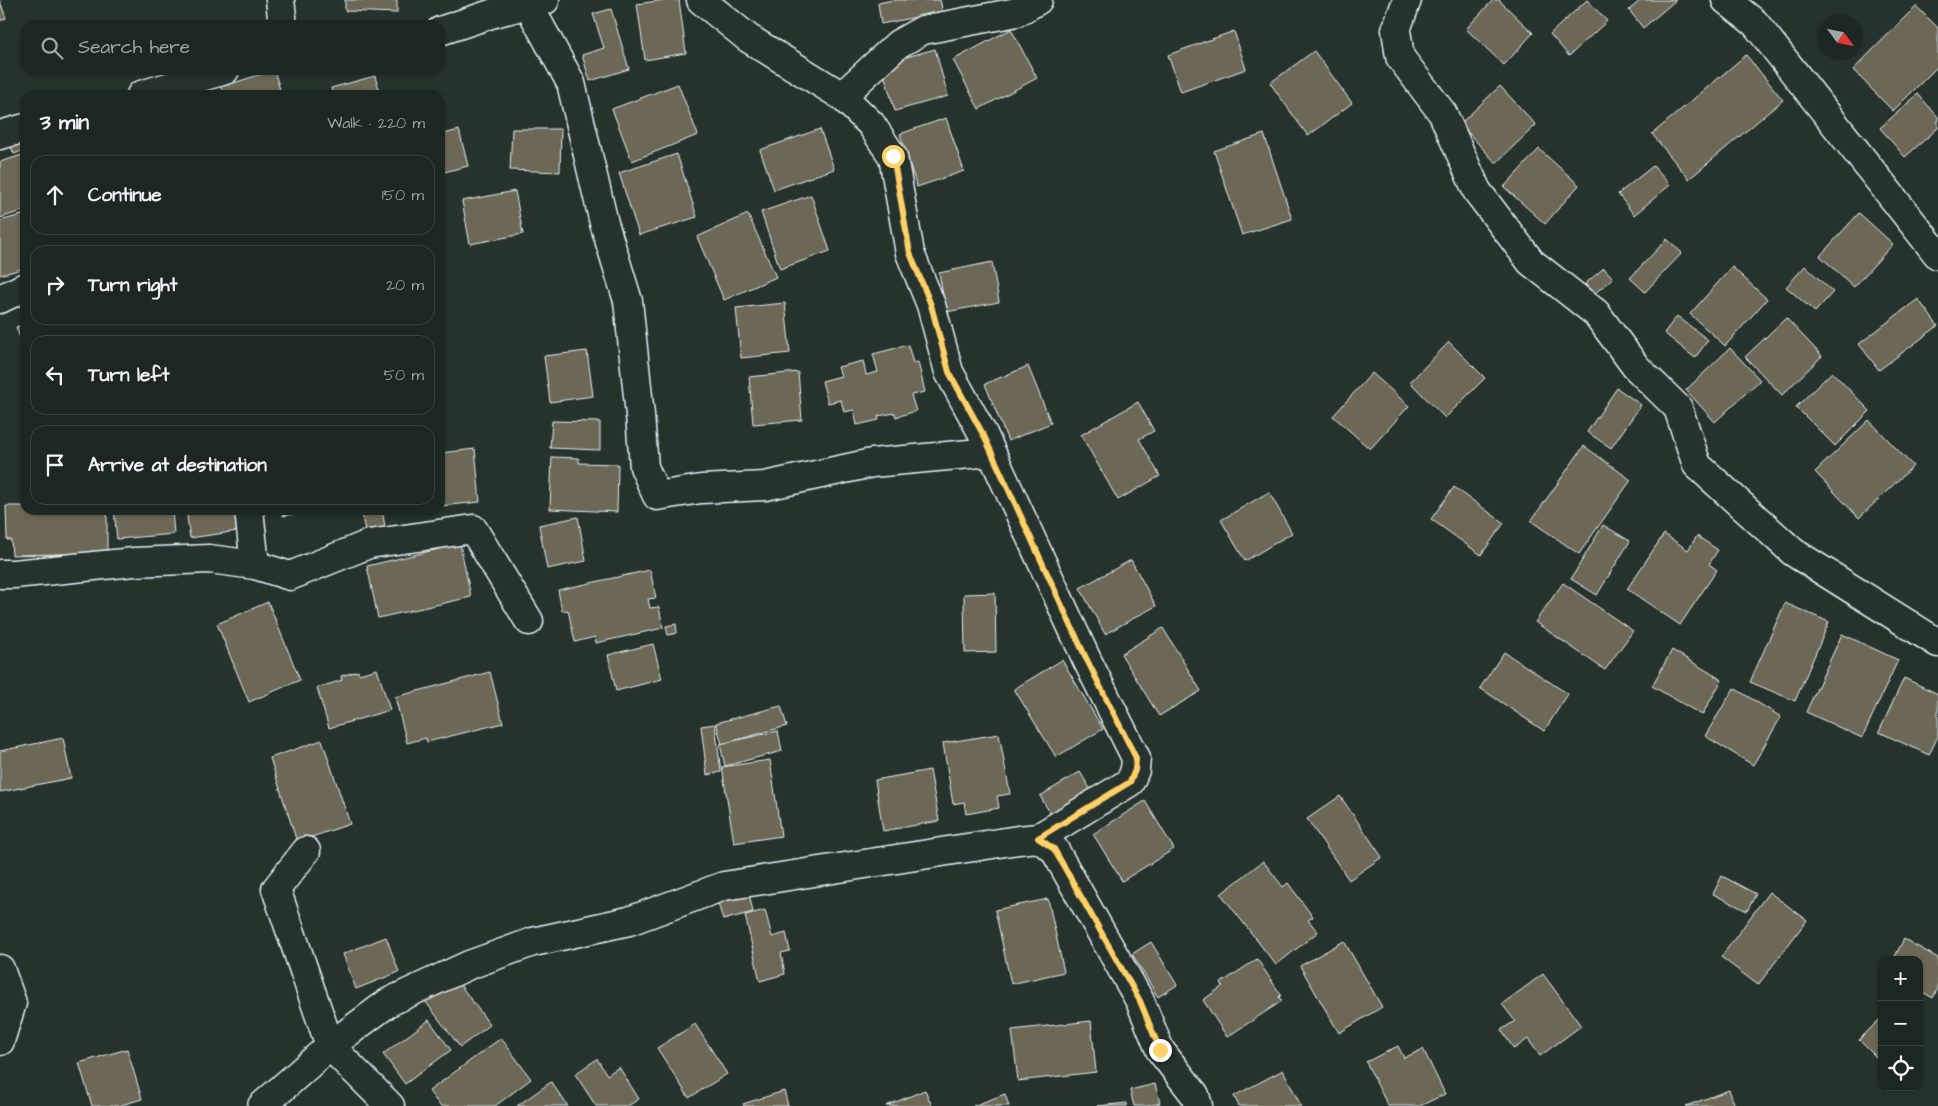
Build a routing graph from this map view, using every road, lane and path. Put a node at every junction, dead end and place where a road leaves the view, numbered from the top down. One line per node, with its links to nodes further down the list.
1 (280, 0): 7 (street)
2 (701, 0): 11 (street)
3 (1038, 0): 11 (street)
4 (1407, 0): 22 (street)
5 (1726, 0): 14 (street)
6 (536, 2): 8 (street); 17 (street)
7 (282, 20)
8 (445, 29)
9 (208, 75): 10 (street)
10 (158, 90)
11 (842, 96): 17 (street)
12 (20, 129): 13 (street)
13 (0, 135)
14 (1938, 255)
15 (20, 289): 16 (street)
16 (0, 299)
17 (992, 452): 23 (street)
18 (250, 515): 19 (street)
19 (255, 564): 20 (street); 21 (street)
20 (0, 574)
21 (529, 621)
22 (1938, 643)
23 (1038, 838): 27 (street); 30 (street)
24 (306, 851): 27 (street)
25 (0, 969): 26 (street)
26 (0, 1041)
27 (330, 1046): 28 (street); 29 (street)
28 (262, 1106)
29 (390, 1106)
30 (1198, 1106)

